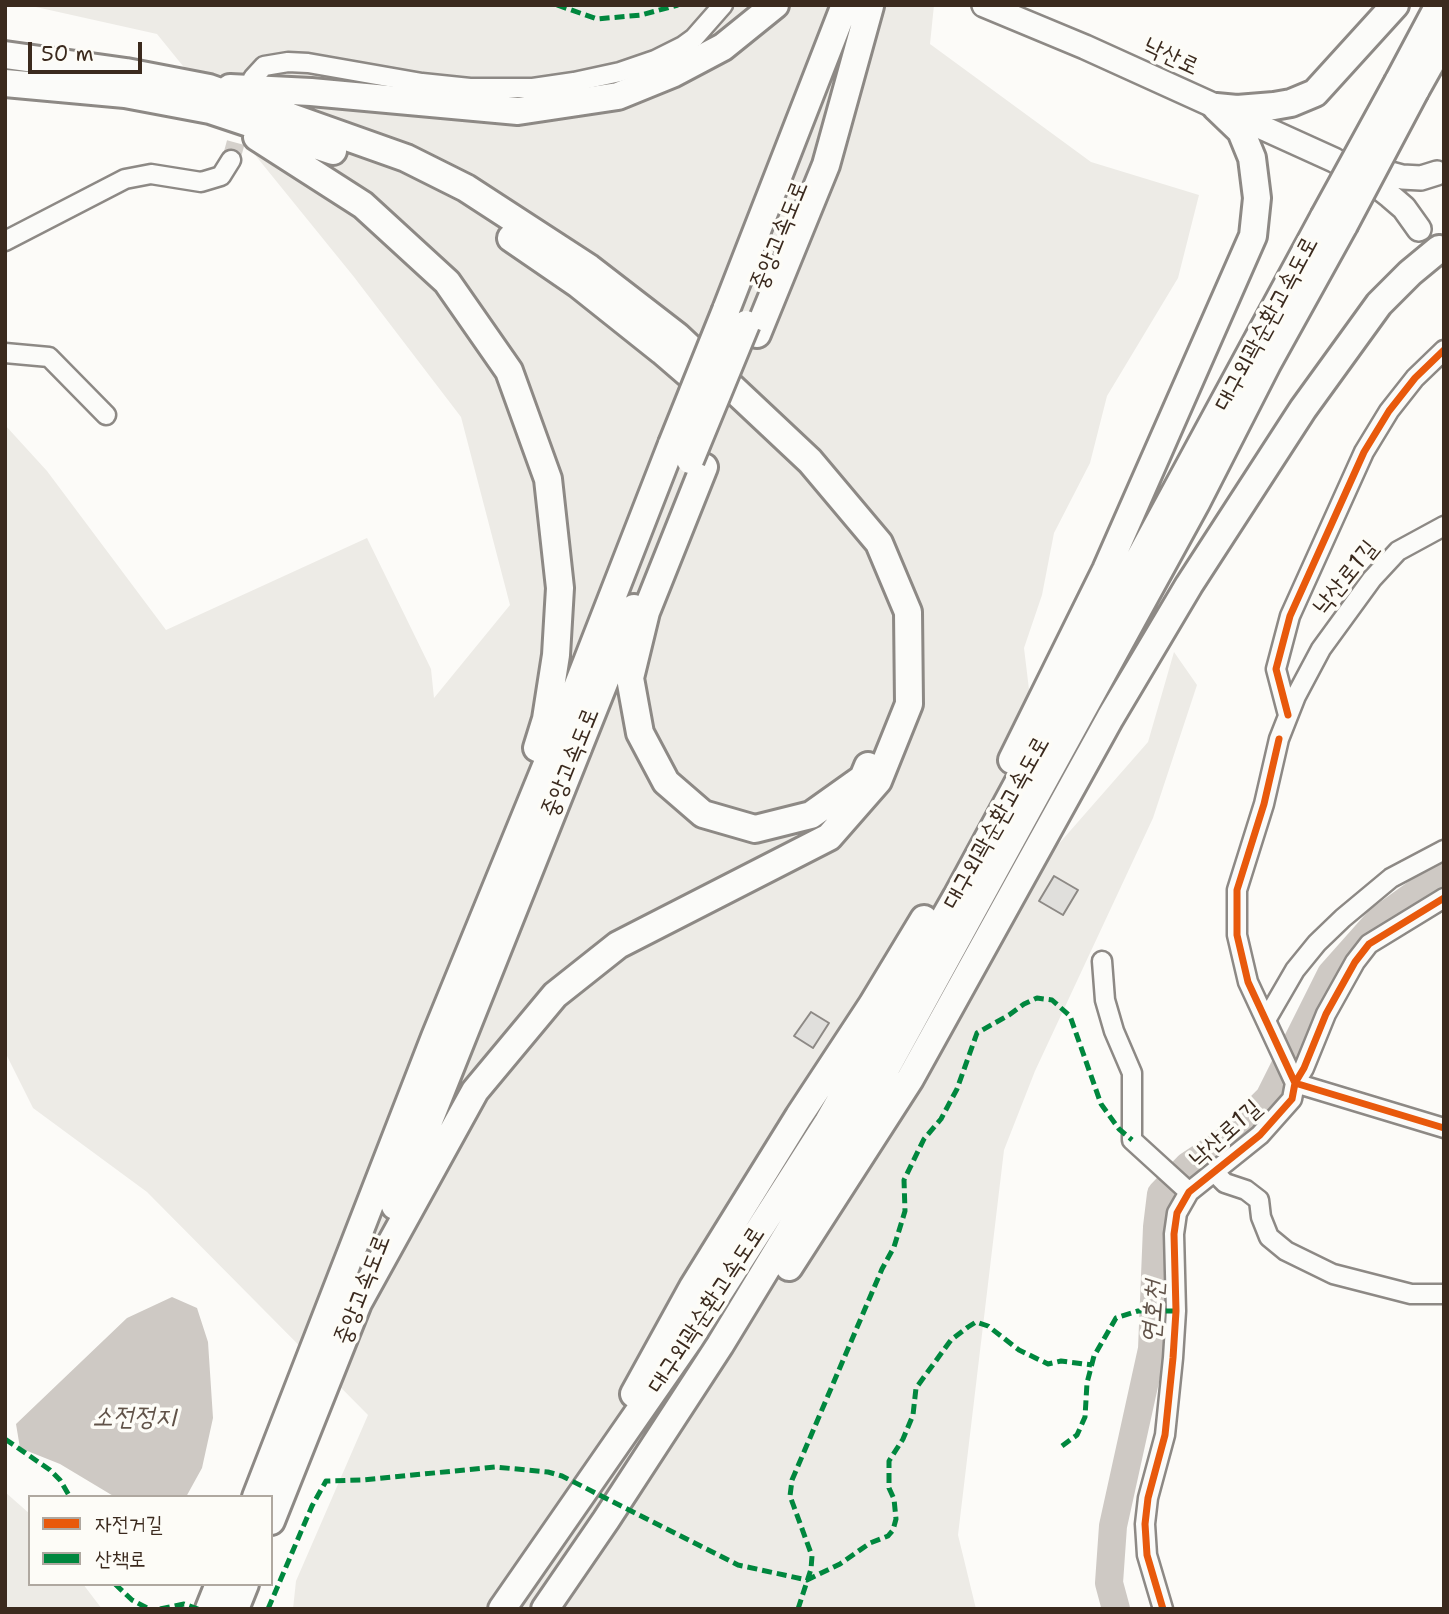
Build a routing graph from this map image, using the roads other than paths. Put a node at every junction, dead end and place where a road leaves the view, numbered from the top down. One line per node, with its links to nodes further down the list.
1 (723, 5): 10 (street)
2 (775, 5): 13 (highway)
3 (984, 5): 7 (main road, 낙산로)
4 (1395, 5): 14 (highway)
5 (1439, 5): 12 (highway, 대구외곽순환고속도로)
6 (862, 6): 25 (highway, 중앙고속도로, bridge)
7 (1012, 11): 14 (main road, 낙산로)
8 (1444, 39): 12 (highway, 대구외곽순환고속도로)
9 (5, 55): 13 (highway)
10 (253, 78)
11 (5, 83): 13 (highway)
12 (1406, 86): 18 (highway, 대구외곽순환고속도로, bridge)
13 (209, 99): 25 (highway); 30 (highway); 38 (highway)
14 (1216, 107): 16 (main road, 낙산로); 40 (highway)
15 (231, 160): 20 (street)
16 (1334, 160): 17 (main road); 19 (main road)
17 (1441, 172): 19 (main road)
18 (1334, 221): 40 (highway, 대구외곽순환고속도로); 42 (highway, 대구외곽순환고속도로)
19 (1419, 229): 21 (main road)
20 (5, 241)
21 (1442, 249): 42 (highway)
22 (1444, 350): 27 (street)
23 (5, 353): 24 (street)
24 (106, 415)
25 (689, 457): 30 (highway, 중앙고속도로); 38 (highway, 중앙고속도로)
26 (1444, 526): 27 (street, 낙산로1길)
27 (1289, 715): 32 (street, 낙산로1길)
28 (1444, 850): 32 (street)
29 (1444, 898): 33 (street)
30 (487, 911): 39 (highway, 중앙고속도로)
31 (1102, 961): 36 (street)
32 (1266, 1020): 33 (street, 낙산로1길)
33 (1295, 1083): 34 (street); 35 (street, 낙산로1길)
34 (1444, 1128)
35 (1215, 1173): 36 (street, 낙산로1길); 37 (street)
36 (1186, 1189): 49 (street, 낙산로1길)
37 (1444, 1294)
38 (358, 1303): 41 (highway, 중앙고속도로)
39 (257, 1495)
40 (569, 1514): 47 (highway, 대구외곽순환고속도로)
41 (273, 1516)
42 (566, 1577): 48 (highway, 대구외곽순환고속도로)
43 (218, 1586): 45 (highway)
44 (244, 1586): 46 (highway)
45 (209, 1609)
46 (235, 1609)
47 (502, 1609)
48 (545, 1609)
49 (1163, 1609)

